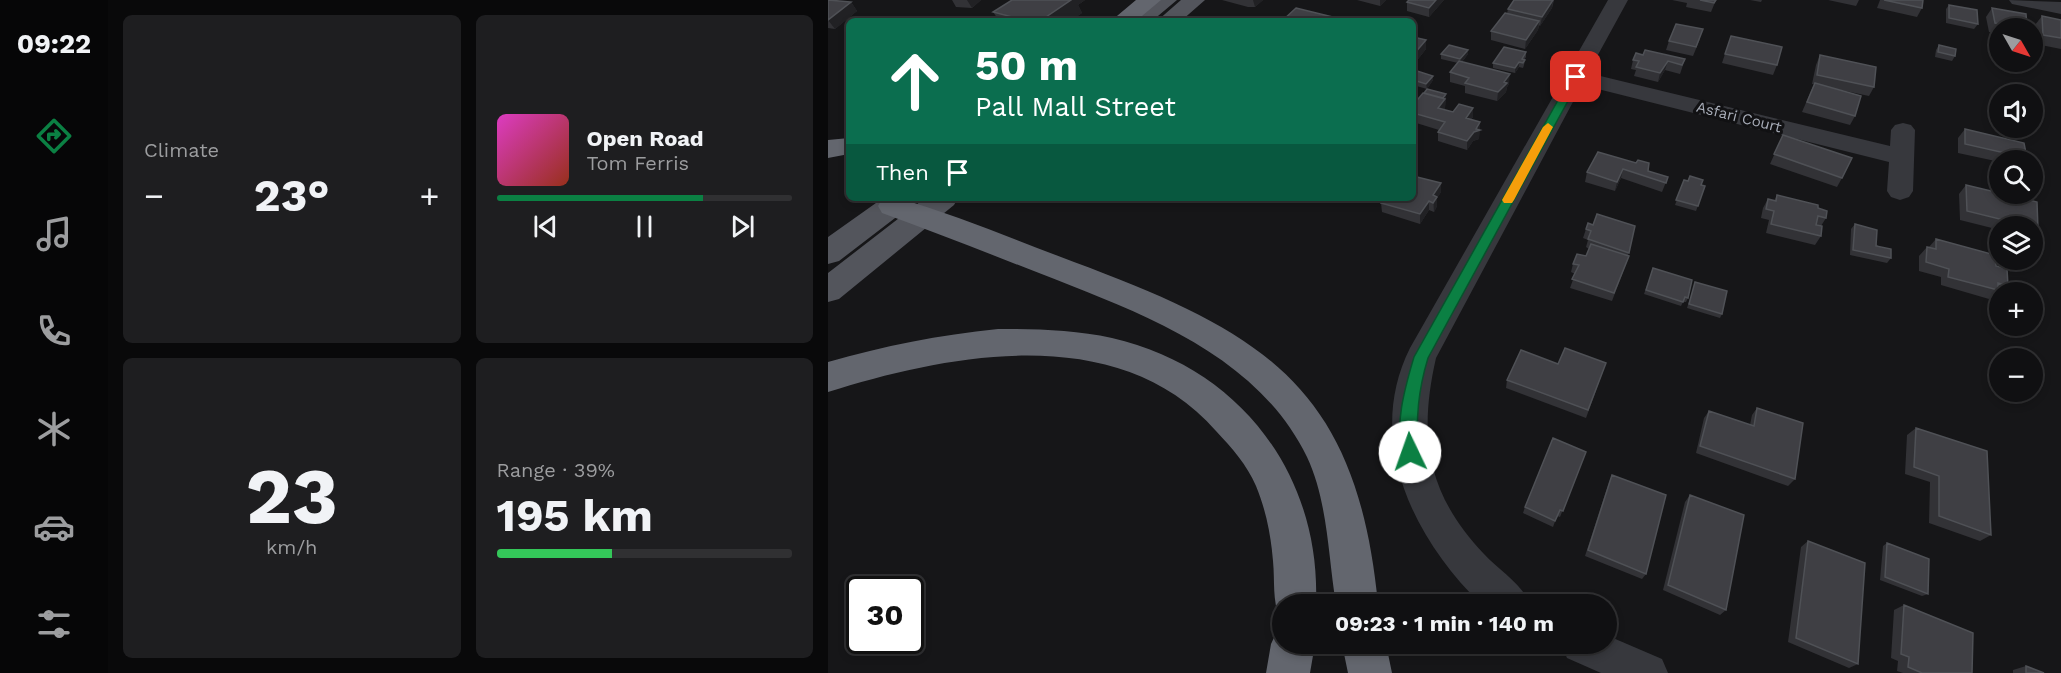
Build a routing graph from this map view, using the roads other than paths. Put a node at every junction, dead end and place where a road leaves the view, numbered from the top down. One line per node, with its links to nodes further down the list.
1 (1150, 0): 7 (highway)
2 (1166, 0): 8 (main road)
3 (1194, 0): 9 (main road)
4 (1618, 0): 10 (street)
5 (2019, 0): 6 (street)
6 (2061, 8)
7 (1126, 18)
8 (1142, 18)
9 (1172, 18)
10 (1576, 77): 14 (street, Asfari Court); 22 (street)
11 (1903, 130): 14 (street)
12 (846, 146): 13 (highway)
13 (828, 149)
14 (1902, 158): 15 (street)
15 (1900, 191)
16 (915, 204): 17 (main road); 18 (main road); 21 (highway)
17 (828, 253)
18 (828, 290)
19 (828, 377): 20 (highway)
20 (1295, 594)
21 (1355, 594)
22 (1500, 594)
23 (1291, 654): 26 (highway)
24 (1366, 654): 27 (highway)
25 (1604, 654): 28 (street)
26 (1288, 673)
27 (1370, 673)
28 (1648, 673)

